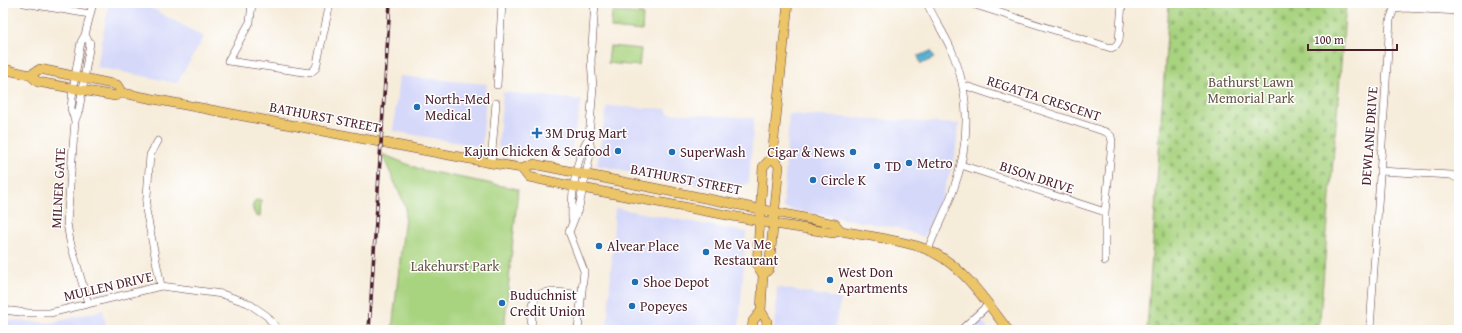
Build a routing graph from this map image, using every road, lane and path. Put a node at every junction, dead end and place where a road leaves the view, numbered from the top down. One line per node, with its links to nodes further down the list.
1 (24, 3): 12 (street)
2 (93, 3): 12 (street)
3 (252, 3): 4 (street)
4 (330, 3)
5 (502, 3): 16 (street)
6 (594, 3): 27 (street)
7 (788, 3): 22 (main road)
8 (969, 3): 9 (street)
9 (1122, 3)
10 (930, 4): 17 (street)
11 (1459, 11): 26 (street, DEWLANE DRIVE)
12 (90, 14): 15 (street, MILNER GATE)
13 (3, 69): 14 (main road, BATHURST STREET)
14 (30, 75): 15 (main road, BATHURST STREET); 18 (main road, BATHURST STREET)
15 (80, 77): 18 (street, MILNER GATE); 19 (main road, BATHURST STREET)
16 (497, 85)
17 (963, 85): 24 (street); 32 (street, REGATTA CRESCENT)
18 (78, 88): 19 (main road, BATHURST STREET); 43 (street, MILNER GATE)
19 (122, 93): 23 (main road, BATHURST STREET)
20 (496, 103): 23 (street)
21 (158, 141): 39 (street)
22 (772, 157): 30 (main road); 31 (main road)
23 (492, 163): 25 (main road, BATHURST STREET)
24 (961, 165): 32 (street, BISON DRIVE); 36 (street)
25 (522, 168): 27 (main road, BATHURST STREET); 29 (main road, BATHURST STREET)
26 (1380, 171): 28 (street); 54 (street, DEWLANE DRIVE)
27 (582, 173): 29 (street); 30 (main road, BATHURST STREET)
28 (1459, 179)
29 (579, 187): 33 (main road, BATHURST STREET); 41 (street)
30 (761, 209): 31 (main road, BATHURST STREET); 33 (main road)
31 (776, 212): 34 (main road); 35 (main road, BATHURST STREET)
32 (1105, 212): 37 (street, REGATTA CRESCENT)
33 (760, 221): 34 (main road, BATHURST STREET); 38 (main road)
34 (774, 224): 35 (main road, BATHURST STREET); 38 (main road)
35 (841, 231): 36 (main road, BATHURST STREET)
36 (928, 250): 44 (main road, BATHURST STREET)
37 (1105, 261)
38 (763, 275): 46 (main road)
39 (161, 286): 43 (street, MULLEN DRIVE); 47 (street, MULLEN DRIVE)
40 (1459, 294): 42 (street)
41 (581, 295): 48 (street); 49 (street)
42 (1459, 301): 55 (street)
43 (88, 303): 45 (street, MULLEN DRIVE)
44 (988, 305): 52 (street); 53 (main road, BATHURST STREET)
45 (3, 310)
46 (761, 311): 50 (main road); 51 (main road)
47 (278, 330)
48 (531, 330)
49 (578, 330)
50 (752, 330)
51 (766, 330)
52 (961, 330)
53 (1008, 330)
54 (1370, 330)
55 (1458, 330)

